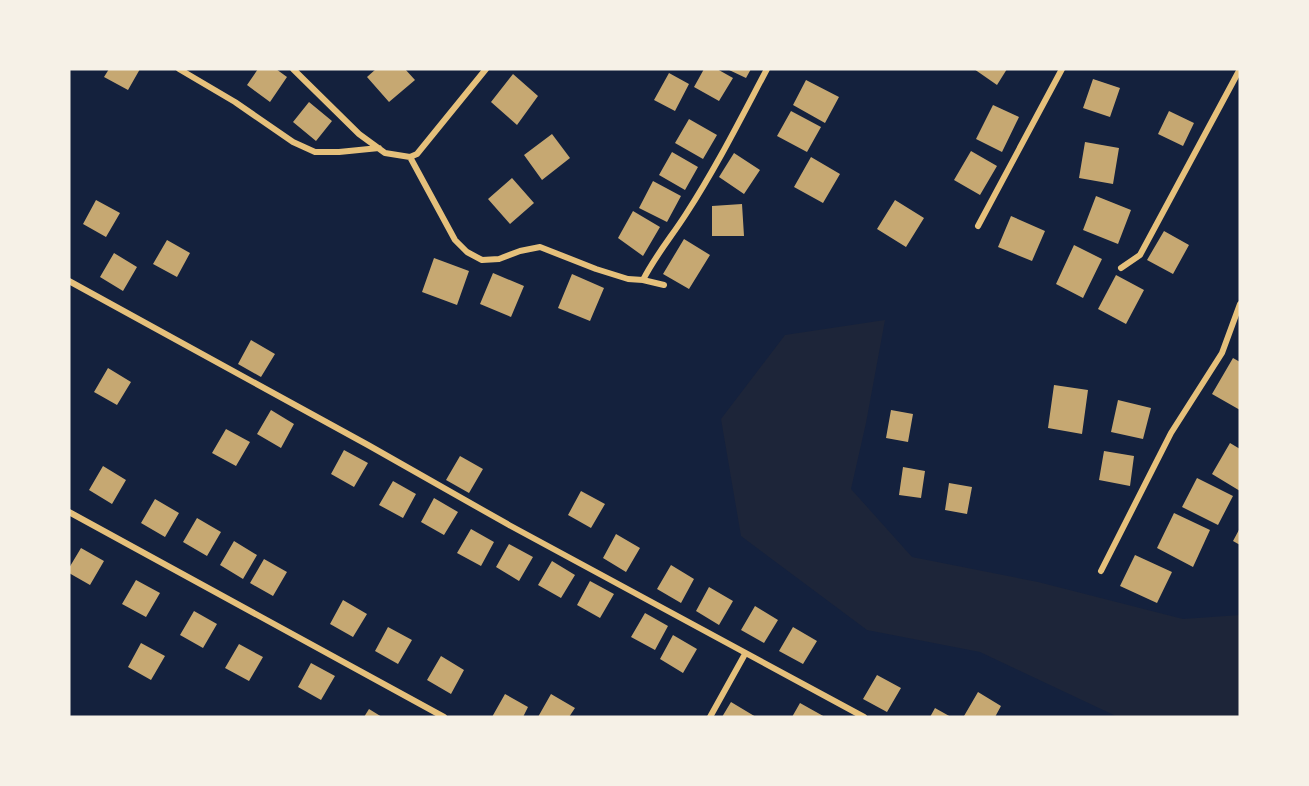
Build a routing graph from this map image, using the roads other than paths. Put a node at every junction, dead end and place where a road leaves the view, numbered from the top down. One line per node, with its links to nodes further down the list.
1 (179, 69): 7 (street)
2 (293, 69): 7 (street)
3 (486, 69): 8 (street)
4 (767, 69): 11 (street)
5 (1062, 69): 9 (street)
6 (1240, 69): 10 (street)
7 (379, 148): 8 (street)
8 (410, 157): 11 (street)
9 (978, 226)
10 (1121, 268)
11 (644, 280): 13 (street)
12 (69, 281): 17 (street)
13 (664, 285)
14 (1240, 304): 16 (street)
15 (69, 512): 18 (street)
16 (1101, 571)
17 (745, 654): 19 (street); 20 (street)
18 (444, 717)
19 (710, 717)
20 (864, 717)

